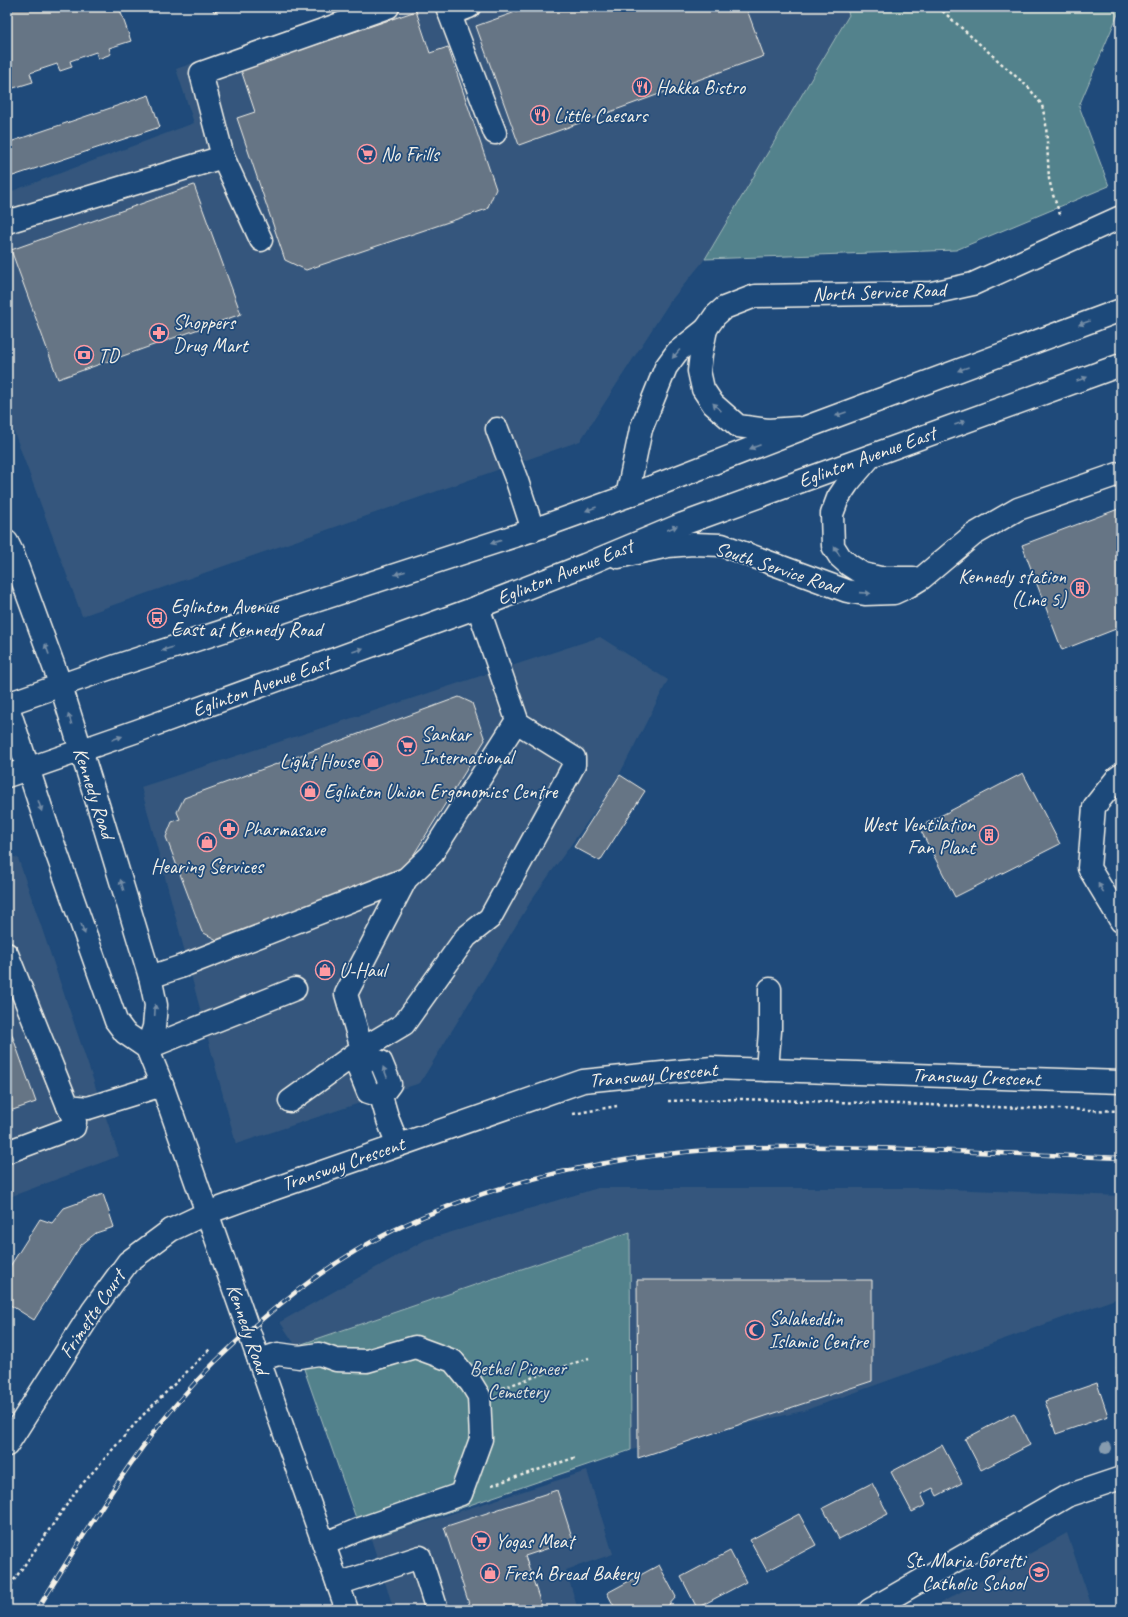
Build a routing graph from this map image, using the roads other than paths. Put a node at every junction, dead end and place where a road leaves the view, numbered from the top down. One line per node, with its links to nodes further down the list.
1 (388, 7): 4 (main road)
2 (455, 9): 3 (main road)
3 (495, 133)
4 (223, 157): 6 (main road); 7 (main road)
5 (1121, 217): 9 (main road, North Service Road)
6 (7, 222)
7 (261, 240)
8 (1121, 310): 11 (main road, one-way to 11)
9 (706, 329): 11 (main road, North Service Road, one-way to 9); 15 (main road, North Service Road, one-way to 15)
10 (1121, 365): 13 (main road, Eglinton Avenue East, one-way to 10)
11 (804, 428): 15 (main road, one-way to 15)
12 (497, 429): 16 (main road)
13 (870, 456): 18 (main road, Eglinton Avenue East, one-way to 13); 19 (main road, South Service Road, one-way to 13)
14 (1121, 473): 19 (main road, South Service Road)
15 (627, 496): 16 (main road, one-way to 16)
16 (533, 530): 21 (main road, one-way to 21)
17 (7, 542): 21 (main road, Kennedy Road, one-way to 17)
18 (585, 565): 19 (main road, South Service Road, one-way to 19); 20 (main road, Eglinton Avenue East)
19 (922, 578)
20 (478, 607): 23 (main road); 24 (main road, Eglinton Avenue East, one-way to 20)
21 (61, 686): 22 (main road); 24 (main road, Kennedy Road, one-way to 21)
22 (7, 704): 25 (main road)
23 (518, 723): 28 (main road); 35 (main road)
24 (80, 751): 25 (main road, Eglinton Avenue East); 31 (main road, Kennedy Road, one-way to 24)
25 (28, 769): 27 (main road, Eglinton Avenue East); 34 (main road, one-way to 34)
26 (1121, 775): 29 (main road, one-way to 26)
27 (7, 776)
28 (406, 879): 31 (main road); 35 (main road)
29 (1121, 921)
30 (7, 955): 40 (main road)
31 (150, 978): 34 (main road, Kennedy Road, one-way to 31)
32 (295, 989): 34 (main road)
33 (770, 989): 36 (main road)
34 (148, 1048): 38 (main road, Kennedy Road)
35 (364, 1053): 39 (main road); 41 (main road)
36 (767, 1070): 37 (main road, Transway Crescent); 41 (main road, Transway Crescent)
37 (1121, 1082)
38 (162, 1085): 40 (main road); 43 (main road, Kennedy Road)
39 (290, 1101)
40 (68, 1106): 42 (main road)
41 (398, 1145): 43 (main road, Transway Crescent)
42 (7, 1152)
43 (207, 1214): 44 (main road, Kennedy Road); 45 (main road, Frimette Court)
44 (259, 1360): 47 (main road, Kennedy Road); 47 (main road)
45 (7, 1445)
46 (1121, 1478): 51 (main road)
47 (324, 1544): 48 (main road, Kennedy Road)
48 (338, 1584): 49 (main road, Kennedy Road); 50 (main road)
49 (346, 1610)
50 (437, 1610)
51 (870, 1610)

